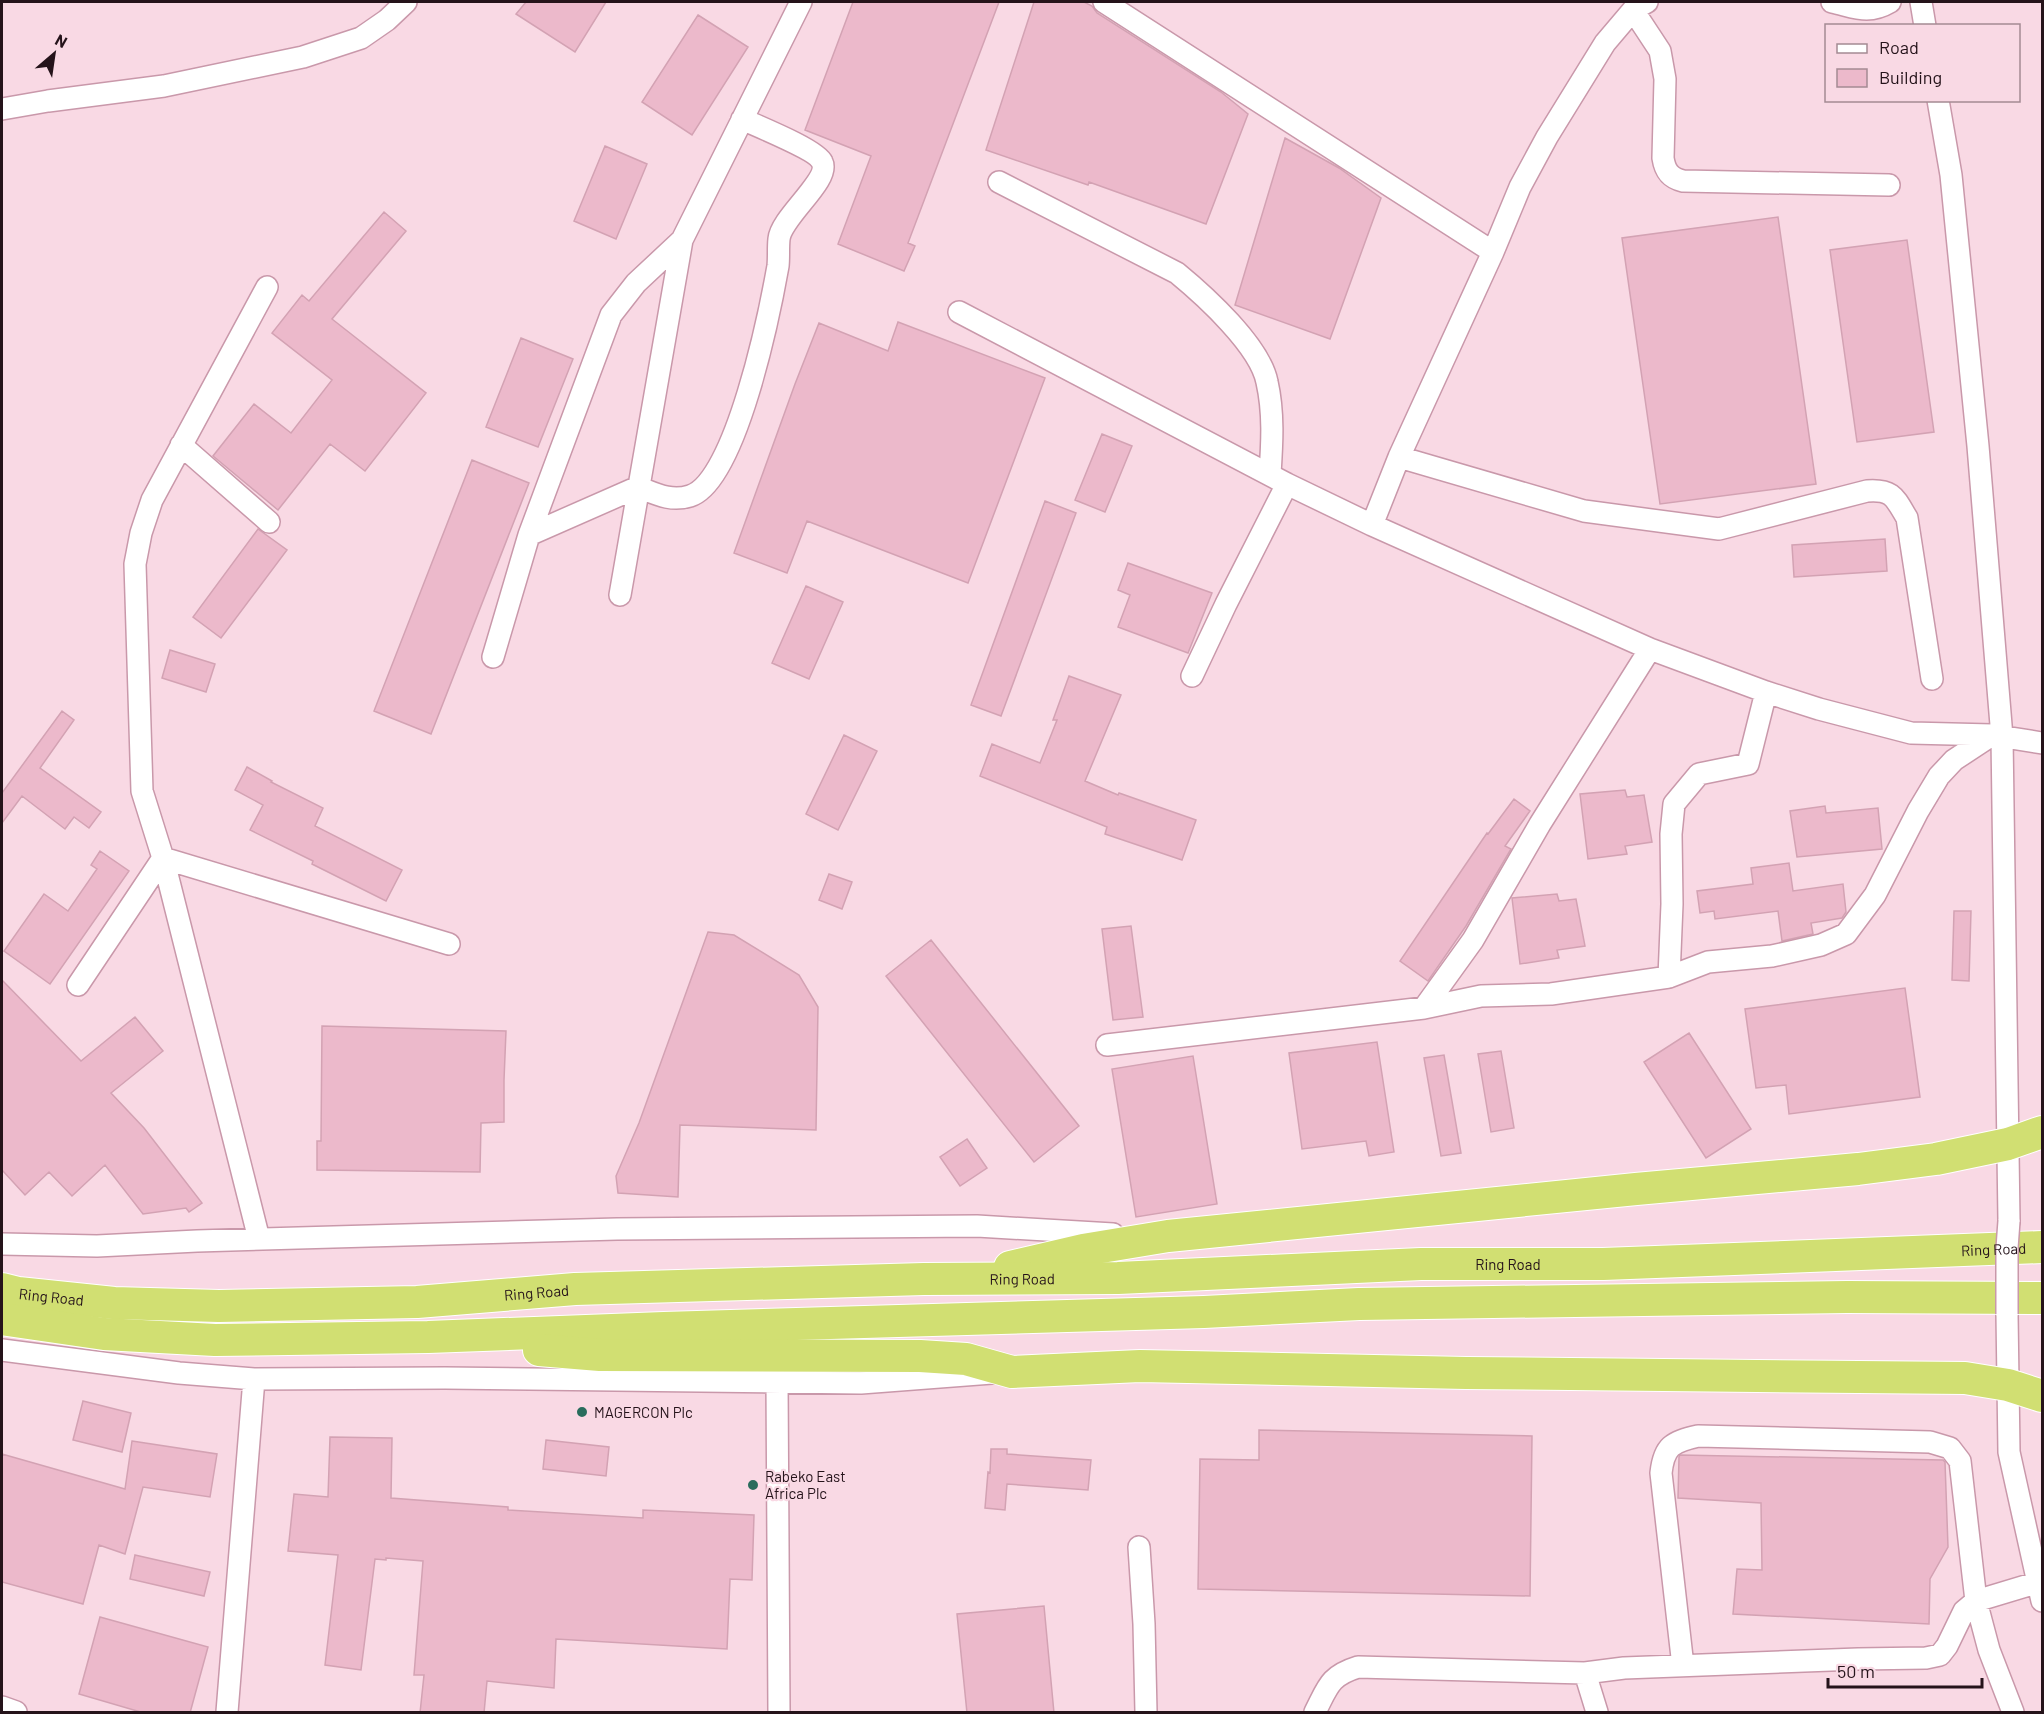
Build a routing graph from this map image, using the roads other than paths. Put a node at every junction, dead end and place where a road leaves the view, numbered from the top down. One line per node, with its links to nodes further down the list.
1 (406, 2): 10 (street)
2 (801, 2): 11 (street)
3 (1104, 2): 15 (street)
4 (1832, 2): 5 (street)
5 (1890, 2)
6 (1921, 2): 8 (street)
7 (1640, 6): 13 (street); 15 (street)
8 (1925, 24)
9 (1938, 102): 31 (street)
10 (2, 109)
11 (742, 119): 14 (street); 21 (street)
12 (999, 182): 20 (street)
13 (1890, 185)
14 (682, 240): 21 (street); 24 (street)
15 (1493, 252): 19 (street)
16 (267, 287): 18 (street)
17 (959, 312): 20 (street)
18 (181, 444): 22 (street); 33 (street)
19 (1400, 457): 23 (street); 29 (street)
20 (1279, 479): 23 (street); 28 (street)
21 (638, 487): 24 (street); 25 (street)
22 (269, 522)
23 (1372, 525): 26 (street)
24 (529, 535): 27 (street)
25 (620, 595)
26 (1650, 649): 30 (street); 37 (street)
27 (494, 657)
28 (1192, 676)
29 (1932, 679)
30 (1766, 692): 31 (street); 35 (street)
31 (1997, 736): 32 (street); 35 (street); 40 (street)
32 (2043, 743)
33 (163, 858): 34 (street); 36 (street); 42 (street)
34 (449, 944)
35 (1669, 977): 37 (street)
36 (78, 985)
37 (1424, 1008): 38 (street)
38 (1107, 1045)
39 (2043, 1132): 40 (highway)
40 (2008, 1144): 41 (highway); 54 (street, bridge)
41 (1168, 1236): 42 (street); 45 (highway)
42 (259, 1239): 43 (street)
43 (2, 1244)
44 (2043, 1247): 45 (highway, Ring Road)
45 (952, 1280): 46 (highway, Ring Road)
46 (2, 1289)
47 (2043, 1298): 49 (highway, Ring Road)
48 (2, 1319): 49 (highway, Ring Road)
49 (428, 1337): 51 (highway)
50 (2, 1350): 52 (street)
51 (1012, 1372): 53 (street); 54 (highway)
52 (254, 1379): 53 (street); 63 (street)
53 (777, 1381): 64 (street)
54 (2008, 1385): 55 (highway); 57 (street)
55 (2043, 1396)
56 (1139, 1547): 65 (street)
57 (2041, 1589): 58 (street)
58 (1976, 1601): 59 (street); 59 (street); 68 (street)
59 (1683, 1665): 60 (street)
60 (1585, 1673): 66 (street); 67 (street)
61 (2, 1707): 62 (street)
62 (16, 1713)
63 (227, 1713)
64 (779, 1713)
65 (1146, 1713)
66 (1315, 1713)
67 (1597, 1713)
68 (2013, 1713)

